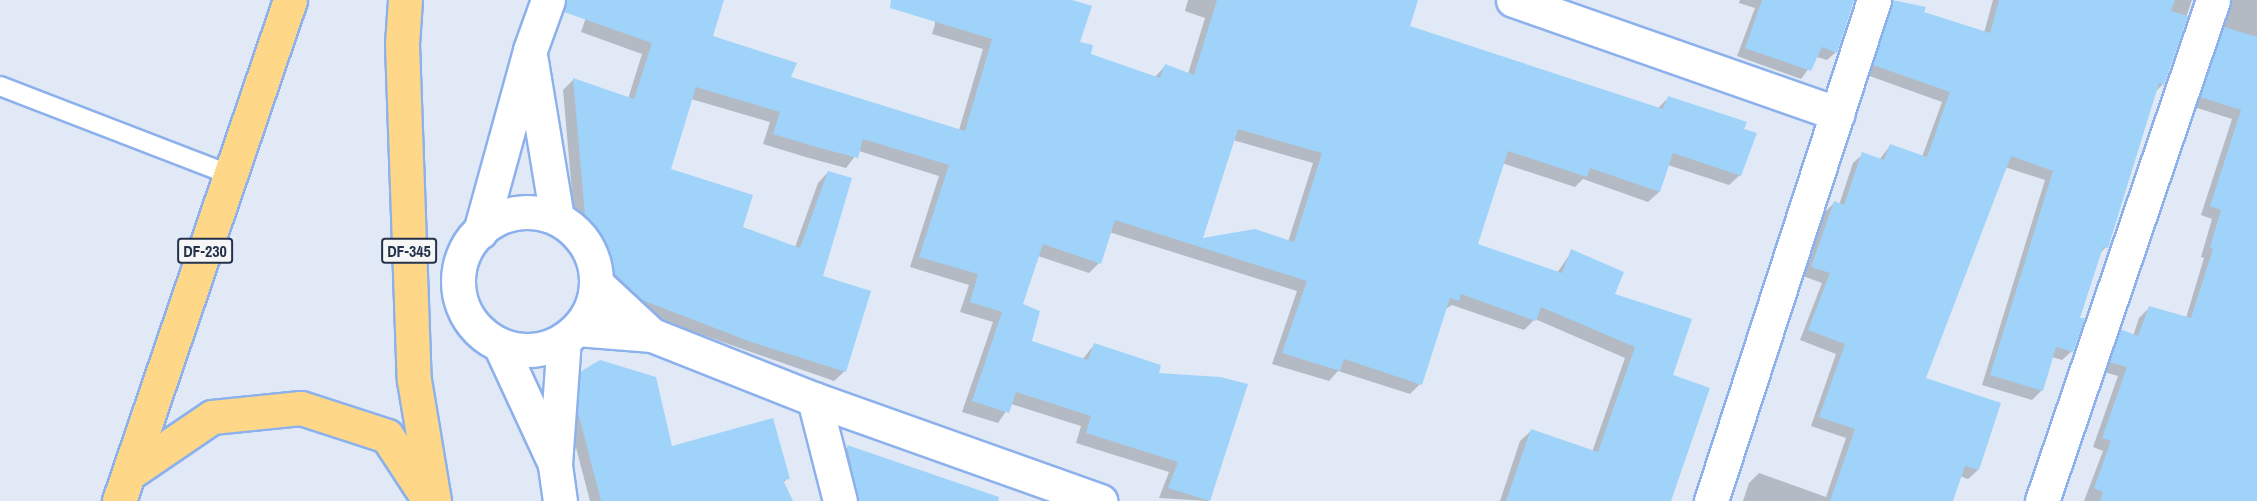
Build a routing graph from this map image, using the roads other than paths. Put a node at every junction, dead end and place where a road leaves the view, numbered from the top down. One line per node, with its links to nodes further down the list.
1 (290, 0): 10 (main road, DF-230)
2 (405, 0): 20 (main road, DF-345 / DF-345)
3 (548, 0): 7 (street)
4 (1513, 0): 9 (street)
5 (1874, 0): 9 (street)
6 (2213, 0): 25 (street)
7 (530, 50): 11 (street); 12 (street)
8 (0, 86): 10 (lane)
9 (1838, 114): 24 (street)
10 (231, 175): 19 (main road, DF-230)
11 (557, 218): 12 (street); 13 (street)
12 (480, 232): 16 (street)
13 (596, 283): 14 (street); 15 (street)
14 (571, 334): 15 (street); 16 (street); 18 (street)
15 (652, 335): 17 (street)
16 (500, 345): 18 (street)
17 (814, 399): 22 (street); 23 (street)
18 (555, 464): 21 (street)
19 (125, 486): 20 (main road)
20 (432, 501)
21 (560, 501)
22 (840, 501)
23 (1100, 501)
24 (1711, 501)
25 (2042, 501)

